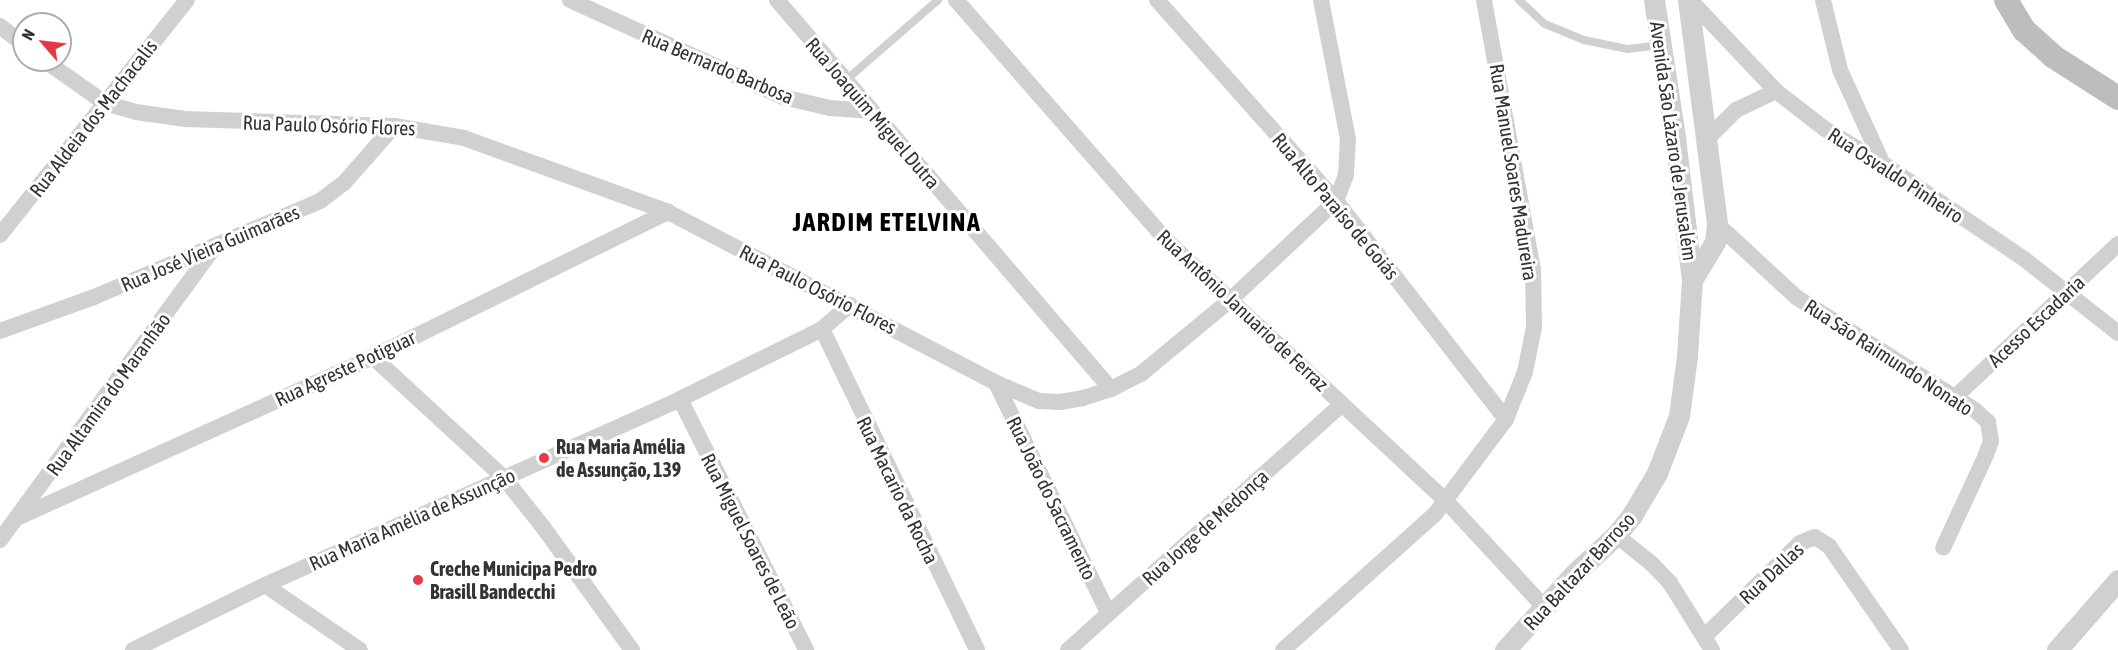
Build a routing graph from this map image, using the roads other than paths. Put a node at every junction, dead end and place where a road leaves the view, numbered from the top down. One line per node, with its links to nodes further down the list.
1 (187, 0): 21 (street, Rua Aldeia dos Machacalis)
2 (570, 0): 22 (street, Rua Bernardo Barbosa)
3 (777, 0): 18 (street, Rua Joaquim Miguel Dutra)
4 (938, 0): 18 (lane)
5 (956, 0): 34 (street, Rua Antônio Januario de Ferraz)
6 (1157, 0): 26 (street, Rua Alto Paraíso de Goiás)
7 (1321, 0): 26 (street, Rua Paulo Osório Flores)
8 (1484, 0): 45 (street, Rua Manuel Soares Madureira)
9 (1519, 0): 16 (lane)
10 (1654, 0): 16 (street, Avenida São Lázaro de Jerusalém)
11 (1689, 0): 19 (street, Rua Osvaldo Pinheiro); 24 (street, Avenida São Lázaro de Jerusalém)
12 (1823, 0): 25 (street)
13 (2006, 0): 20 (main road)
14 (0, 26): 15 (street)
15 (12, 36)
16 (1663, 45): 32 (street, Avenida São Lázaro de Jerusalém)
17 (61, 72): 21 (street, Rua Paulo Osório Flores)
18 (846, 80): 22 (street, Rua Joaquim Miguel Dutra)
19 (1776, 92): 24 (street); 25 (street, Rua Osvaldo Pinheiro)
20 (2118, 98)
21 (105, 103): 23 (street, Rua Paulo Osório Flores); 29 (street, Rua Aldeia dos Machacalis)
22 (872, 111): 41 (street, Rua Joaquim Miguel Dutra)
23 (394, 126): 27 (street, Rua Paulo Osório Flores); 31 (street, Rua José Vieira Guimarães)
24 (1706, 140): 28 (street, Avenida São Lázaro de Jerusalém)
25 (1882, 163): 33 (street, Rua Osvaldo Pinheiro)
26 (1336, 201): 34 (street, Rua Paulo Osório Flores); 45 (street, Rua Alto Paraíso de Goiás)
27 (668, 212): 35 (street, Rua Paulo Osório Flores); 39 (street, Rua Agreste Potiguar)
28 (1717, 224): 32 (street, Avenida São Lázaro de Jerusalém); 42 (street, Rua São Raimundo Nonato)
29 (0, 235)
30 (2118, 244): 33 (street, Acesso Escadaria)
31 (214, 248): 37 (street, Rua José Vieira Guimarães); 48 (street, Rua Altamira do Maranhão)
32 (1692, 280): 49 (street, Rua Baltazar Barroso)
33 (2068, 290): 38 (street, Rua Osvaldo Pinheiro); 42 (street, Acesso Escadaria)
34 (1229, 302): 41 (street, Rua Paulo Osório Flores); 44 (street, Rua Antônio Januario de Ferraz)
35 (850, 305): 36 (street, Rua Maria Amélia de Assunção); 40 (street, Rua Paulo Osório Flores)
36 (822, 328): 43 (street, Rua Maria Amélia de Assunção); 61 (street, Rua Macario da Rocha)
37 (0, 331)
38 (2118, 333)
39 (373, 357): 46 (street); 48 (street, Rua Agreste Potiguar)
40 (996, 382): 41 (street, Rua Paulo Osório Flores); 55 (street, Rua João do Sacramento)
41 (1111, 389)
42 (1954, 398): 51 (street, Rua São Raimundo Nonato)
43 (680, 399): 46 (street, Rua Maria Amélia de Assunção); 60 (street, Rua Miguel Soares de Leão)
44 (1342, 404): 47 (street, Rua Antônio Januario de Ferraz); 55 (street, Rua Jorge de Medonça)
45 (1506, 419): 47 (street, Rua Manuel Soares Madureira)
46 (504, 478): 53 (street, Rua Maria Amélia de Assunção); 59 (street)
47 (1446, 501): 54 (street, Rua Antônio Januario de Ferraz); 63 (street, Rua Manuel Soares Madureira)
48 (19, 517): 50 (street, Rua Altamira do Maranhão)
49 (1616, 535): 54 (street, Rua Baltazar Barroso); 56 (street)
50 (0, 540)
51 (1943, 548)
52 (2118, 580): 66 (street)
53 (265, 585): 57 (street, Rua Maria Amélia de Assunção); 58 (street)
54 (1544, 607): 64 (street, Rua Baltazar Barroso)
55 (1108, 613): 62 (street, Rua Jorge de Medonça)
56 (1708, 644): 65 (street, Rua Dallas)
57 (133, 650)
58 (360, 650)
59 (632, 650)
60 (806, 650)
61 (977, 650)
62 (1068, 650)
63 (1283, 650)
64 (1505, 650)
65 (1901, 650)
66 (2057, 650)

